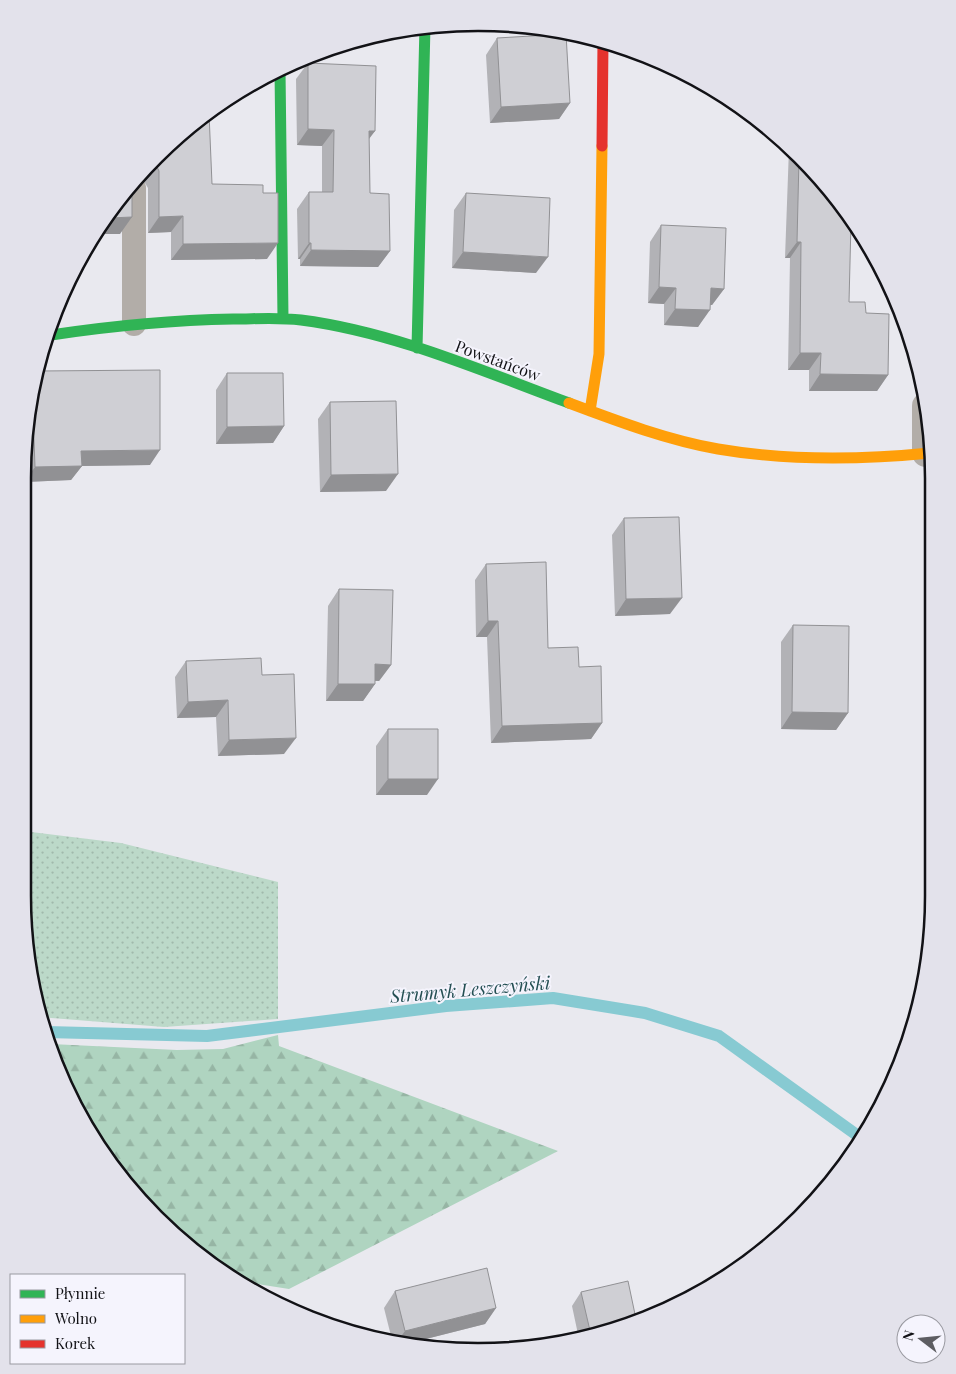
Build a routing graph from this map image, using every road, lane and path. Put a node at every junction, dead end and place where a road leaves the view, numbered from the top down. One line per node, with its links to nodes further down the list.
1 (425, 35): 8 (street)
2 (603, 49): 9 (street)
3 (280, 77): 5 (street)
4 (134, 193): 6 (lane)
5 (283, 318): 6 (street, Powstańców); 8 (street, Powstańców)
6 (134, 324): 7 (street, Powstańców)
7 (54, 336)
8 (417, 348): 9 (street, Powstańców)
9 (590, 411): 10 (street, Powstańców)
10 (924, 453)

